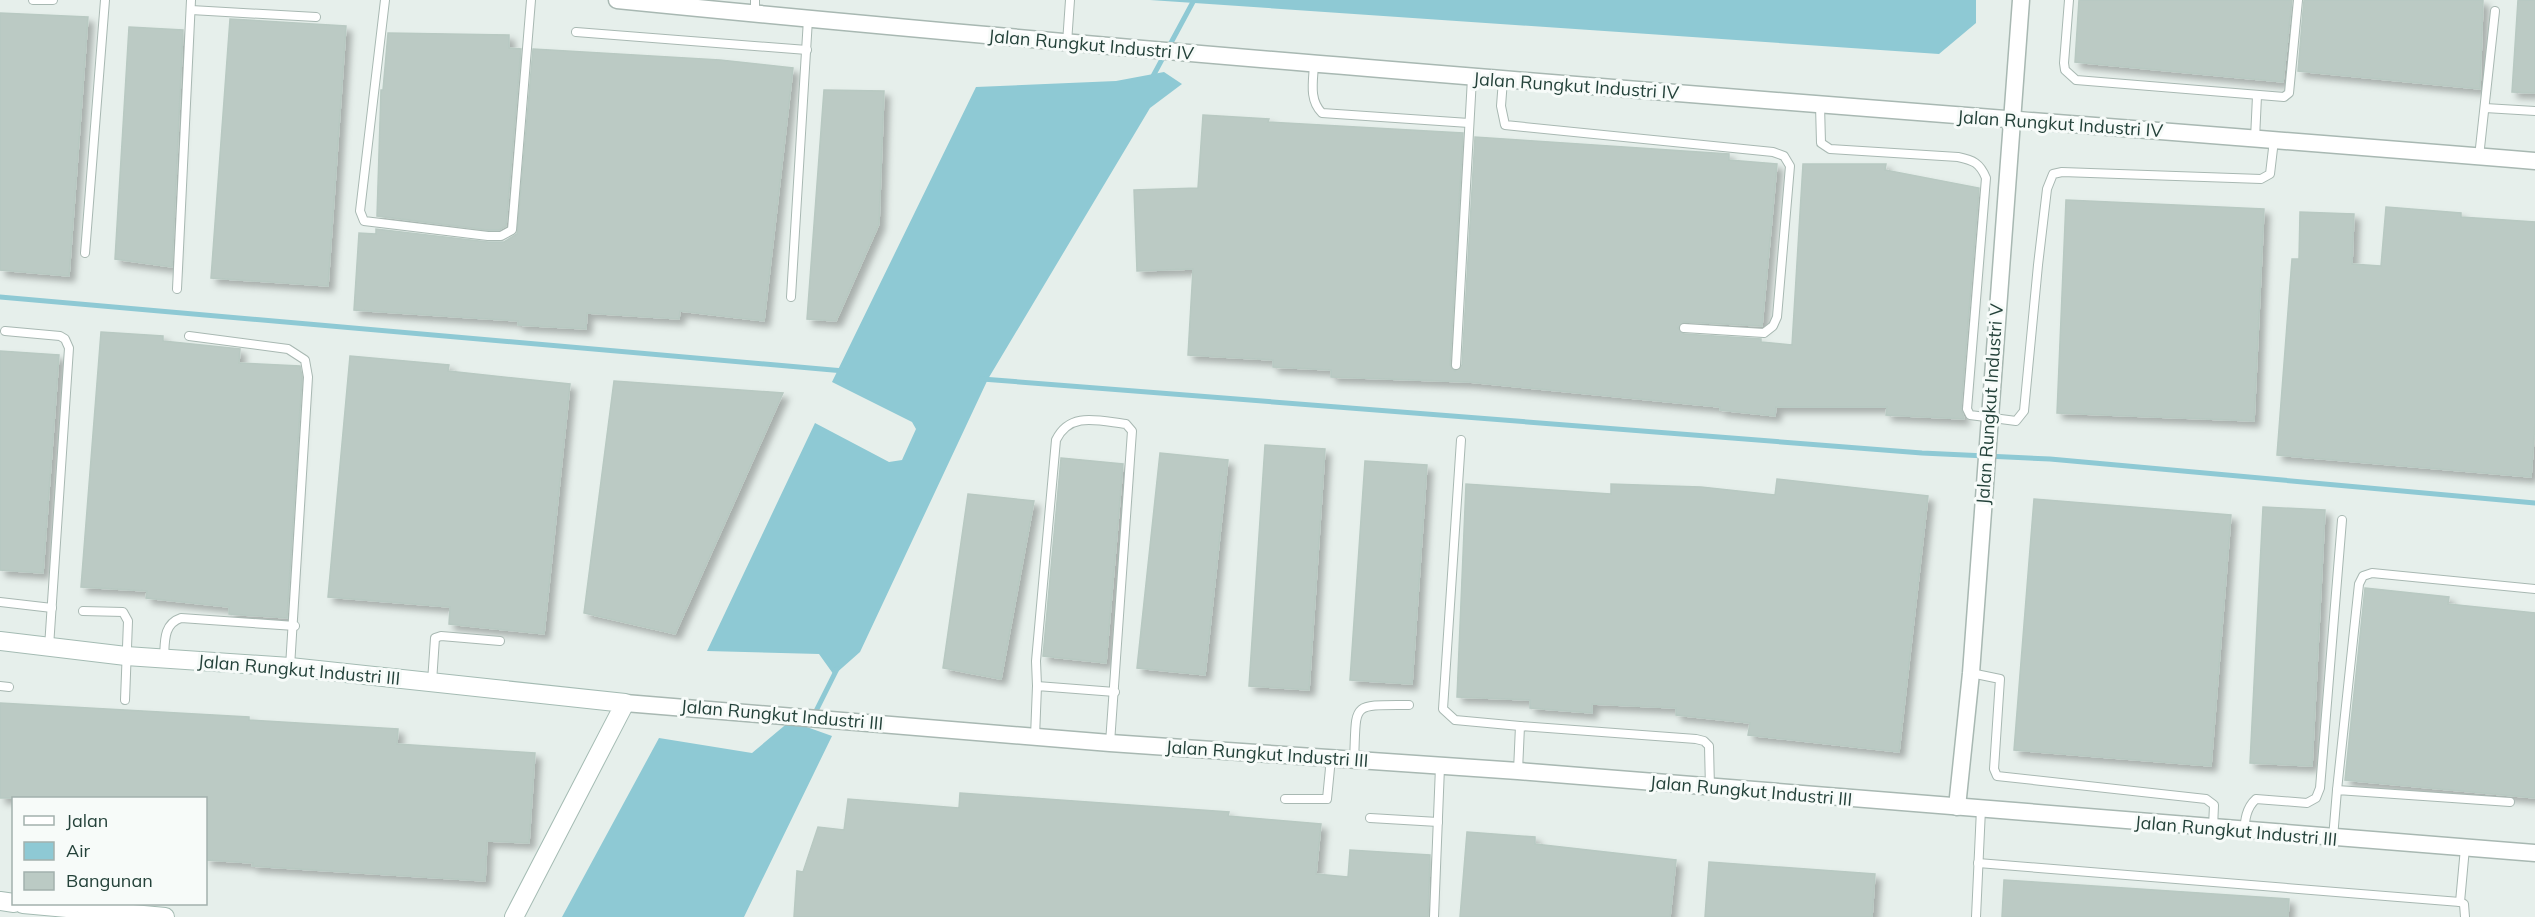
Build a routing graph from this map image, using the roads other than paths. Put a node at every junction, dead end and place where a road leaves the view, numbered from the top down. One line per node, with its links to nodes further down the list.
1 (33, 0): 2 (lane)
2 (53, 0)
3 (105, 0): 33 (lane)
4 (191, 0): 13 (lane)
5 (385, 0): 6 (lane)
6 (531, 0)
7 (617, 0): 12 (street, Jalan Rungkut Industri IV)
8 (2021, 0): 27 (street, Jalan Rungkut Industri V)
9 (2069, 0): 23 (lane)
10 (2298, 0): 23 (lane)
11 (1070, 1): 18 (lane)
12 (755, 7): 16 (street, Jalan Rungkut Industri IV)
13 (190, 10): 15 (lane); 34 (lane)
14 (2494, 11): 25 (lane)
15 (316, 17)
16 (808, 19): 18 (street, Jalan Rungkut Industri IV); 19 (lane)
17 (576, 32): 19 (lane)
18 (1066, 43): 20 (street, Jalan Rungkut Industri IV)
19 (807, 50): 35 (lane)
20 (1314, 65): 21 (street, Jalan Rungkut Industri IV); 28 (lane)
21 (1472, 78): 22 (street, Jalan Rungkut Industri IV); 28 (lane)
22 (1503, 80): 24 (street, Jalan Rungkut Industri IV); 36 (lane)
23 (2257, 96): 29 (lane)
24 (1820, 105): 27 (street, Jalan Rungkut Industri IV); 40 (lane)
25 (2485, 108): 26 (lane); 31 (lane)
26 (2535, 111)
27 (2011, 120): 29 (street, Jalan Rungkut Industri IV); 40 (street, Jalan Rungkut Industri V)
28 (1469, 123): 39 (lane)
29 (2255, 139): 30 (street, Jalan Rungkut Industri IV)
30 (2274, 140): 31 (street, Jalan Rungkut Industri IV); 40 (lane)
31 (2479, 157): 32 (street, Jalan Rungkut Industri IV)
32 (2535, 161)
33 (85, 253)
34 (177, 289)
35 (790, 297)
36 (1684, 328)
37 (5, 331): 45 (lane)
38 (189, 336): 47 (lane)
39 (1456, 364)
40 (1988, 418): 54 (street, Jalan Rungkut Industri V)
41 (1461, 440): 61 (lane)
42 (2342, 520): 77 (lane)
43 (2535, 589): 69 (lane)
44 (0, 602): 45 (lane)
45 (52, 608): 50 (lane)
46 (83, 611): 51 (lane)
47 (295, 626): 52 (lane); 53 (lane)
48 (0, 641): 50 (street, Jalan Rungkut Industri III)
49 (500, 641): 55 (lane)
50 (49, 647): 51 (street, Jalan Rungkut Industri III)
51 (126, 656): 52 (street, Jalan Rungkut Industri III); 58 (lane)
52 (164, 658): 53 (street, Jalan Rungkut Industri III)
53 (290, 667): 55 (street, Jalan Rungkut Industri III)
54 (1971, 673): 72 (street, Jalan Rungkut Industri V); 76 (lane)
55 (432, 683): 59 (street, Jalan Rungkut Industri III)
56 (1037, 686): 57 (lane); 57 (lane); 62 (lane)
57 (1115, 692): 63 (lane)
58 (125, 700)
59 (626, 703): 62 (street, Jalan Rungkut Industri III); 85 (street)
60 (1409, 705): 65 (lane)
61 (1520, 726): 67 (lane); 68 (lane)
62 (1035, 737): 63 (street, Jalan Rungkut Industri III)
63 (1110, 743): 64 (street, Jalan Rungkut Industri III)
64 (1331, 758): 65 (street, Jalan Rungkut Industri III); 70 (lane)
65 (1354, 760): 66 (street, Jalan Rungkut Industri III)
66 (1440, 767): 67 (street, Jalan Rungkut Industri III); 75 (lane)
67 (1518, 771): 68 (street, Jalan Rungkut Industri III)
68 (1710, 788): 72 (street, Jalan Rungkut Industri III)
69 (2337, 790): 71 (lane); 78 (lane)
70 (1285, 799)
71 (2510, 802)
72 (1957, 807): 73 (street, Jalan Rungkut Industri III)
73 (1981, 809): 76 (street, Jalan Rungkut Industri III); 81 (lane)
74 (1370, 818): 75 (lane)
75 (1438, 822): 86 (lane)
76 (2212, 830): 77 (street, Jalan Rungkut Industri III)
77 (2244, 832): 78 (street, Jalan Rungkut Industri III)
78 (2333, 838): 79 (street, Jalan Rungkut Industri III)
79 (2465, 848): 80 (street, Jalan Rungkut Industri III); 82 (lane)
80 (2535, 853)
81 (1978, 863): 82 (lane); 87 (lane)
82 (2460, 902): 88 (lane)
83 (43, 905): 84 (street)
84 (165, 917)
85 (514, 917)
86 (1434, 917)
87 (1976, 917)
88 (2465, 917)

